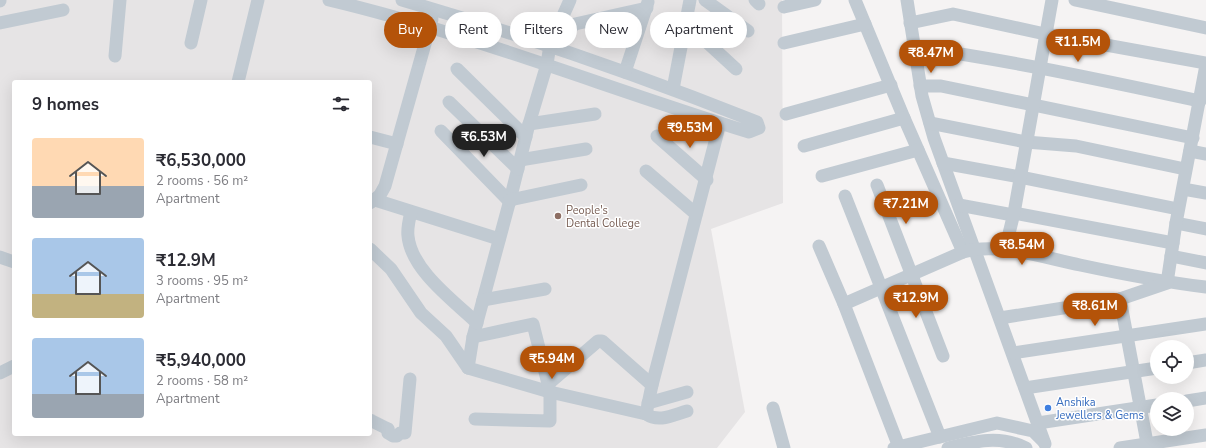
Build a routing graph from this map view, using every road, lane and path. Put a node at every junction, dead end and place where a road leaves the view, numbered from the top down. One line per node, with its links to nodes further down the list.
1 (120, 0): 39 (street)
2 (201, 0): 31 (street)
3 (258, 0): 46 (street)
4 (329, 0): 21 (street)
5 (405, 0): 16 (street)
6 (570, 0): 19 (street)
7 (690, 0): 20 (street)
8 (705, 0): 29 (street)
9 (815, 0): 15 (street)
10 (855, 0): 25 (street)
11 (907, 0): 24 (street)
12 (1052, 0): 30 (street)
13 (1075, 0): 26 (street)
14 (648, 4): 23 (street); 45 (street)
15 (784, 8)
16 (435, 9): 18 (street); 28 (street)
17 (63, 10): 22 (street)
18 (434, 12)
19 (565, 12)
20 (688, 12)
21 (384, 15)
22 (0, 23)
23 (577, 23)
24 (910, 23): 30 (street); 33 (street)
25 (865, 24): 32 (street); 47 (street)
26 (1206, 28)
27 (437, 30): 40 (street)
28 (510, 32)
29 (748, 32)
30 (1045, 34): 41 (street); 44 (street)
31 (191, 43)
32 (784, 43)
33 (913, 47): 41 (street); 48 (street)
34 (424, 48): 64 (street)
35 (550, 48): 40 (street)
36 (558, 48): 45 (street)
37 (681, 48): 49 (street)
38 (713, 48): 43 (street)
39 (115, 56)
40 (547, 64): 56 (street); 59 (street)
41 (1040, 68): 51 (street); 52 (street)
42 (457, 69): 59 (street)
43 (736, 69)
44 (1206, 69): 52 (street)
45 (625, 72): 49 (street)
46 (238, 80)
47 (890, 85): 54 (street); 55 (street)
48 (920, 86): 51 (street); 57 (street)
49 (673, 89): 56 (street)
50 (449, 102): 71 (street)
51 (1034, 106): 62 (street); 63 (street)
52 (1201, 109): 62 (street)
53 (595, 114): 59 (street)
54 (786, 114)
55 (904, 118): 65 (street); 67 (street)
56 (720, 123): 76 (street)
57 (930, 123): 63 (street); 70 (street)
58 (441, 130): 83 (street)
59 (527, 130): 71 (street)
60 (657, 136): 76 (street)
61 (372, 138): 64 (street)
62 (1193, 138): 68 (street)
63 (1026, 142): 72 (street); 75 (street)
64 (397, 144): 82 (street)
65 (804, 146)
66 (586, 149): 71 (street)
67 (918, 150): 74 (street); 93 (street)
68 (1190, 151): 69 (street); 72 (street)
69 (1206, 154)
70 (943, 163): 75 (street); 84 (street)
71 (519, 165): 83 (street)
72 (1185, 169): 79 (street)
73 (646, 171): 87 (street)
74 (822, 176)
75 (1020, 176): 85 (street); 88 (street)
76 (707, 180): 87 (street)
77 (581, 185): 83 (street)
78 (877, 185): 100 (street)
79 (1183, 189): 80 (street); 85 (street)
80 (1206, 193)
81 (845, 196): 103 (street)
82 (373, 201): 86 (street)
83 (510, 201): 91 (street)
84 (958, 205): 88 (street); 93 (street)
85 (1178, 209): 89 (street)
86 (411, 212): 91 (street); 109 (street)
87 (696, 214): 123 (street)
88 (1013, 214): 94 (street); 95 (street)
89 (1176, 223): 90 (street); 95 (street)
90 (1206, 229)
91 (499, 239): 106 (street)
92 (819, 246): 107 (street)
93 (969, 250): 94 (street); 100 (street); 108 (street)
94 (1005, 250): 101 (street)
95 (1172, 250): 99 (street); 101 (street)
96 (372, 251): 118 (street)
97 (0, 256): 98 (street)
98 (12, 261)
99 (1206, 263)
100 (912, 274): 103 (street); 114 (street)
101 (1167, 283): 102 (street); 105 (street)
102 (1206, 287)
103 (881, 288): 107 (street); 138 (street)
104 (545, 289): 106 (street)
105 (1120, 299): 108 (street); 111 (street)
106 (483, 300): 109 (street)
107 (844, 304): 141 (street)
108 (1000, 318): 113 (street)
109 (477, 323): 112 (street)
110 (1206, 324): 111 (street)
111 (1125, 335): 113 (street); 120 (street)
112 (473, 337): 118 (street); 124 (street)
113 (1012, 352): 125 (street)
114 (943, 356)
115 (1206, 360): 116 (street)
116 (1194, 362)
117 (12, 367): 121 (street)
118 (468, 368): 124 (street)
119 (1150, 369): 120 (street)
120 (1132, 371): 125 (street); 131 (street)
121 (0, 373)
122 (410, 379): 135 (street)
123 (652, 385): 124 (street); 132 (street)
124 (549, 388): 132 (street); 134 (street)
125 (1025, 388): 136 (street)
126 (687, 392): 132 (street)
127 (1206, 398): 128 (street)
128 (1194, 400)
129 (1150, 406): 131 (street)
130 (773, 408): 142 (street)
131 (1140, 408): 136 (street); 140 (street)
132 (647, 409): 133 (street)
133 (687, 411)
134 (475, 419)
135 (372, 421)
136 (1038, 423): 139 (street)
137 (1206, 435): 140 (street)
138 (940, 437): 139 (street); 141 (street)
139 (1047, 446)
140 (1148, 446): 145 (street)
141 (896, 447)
142 (784, 448)
143 (948, 448): 144 (street)
144 (1026, 448)
145 (1120, 448)

